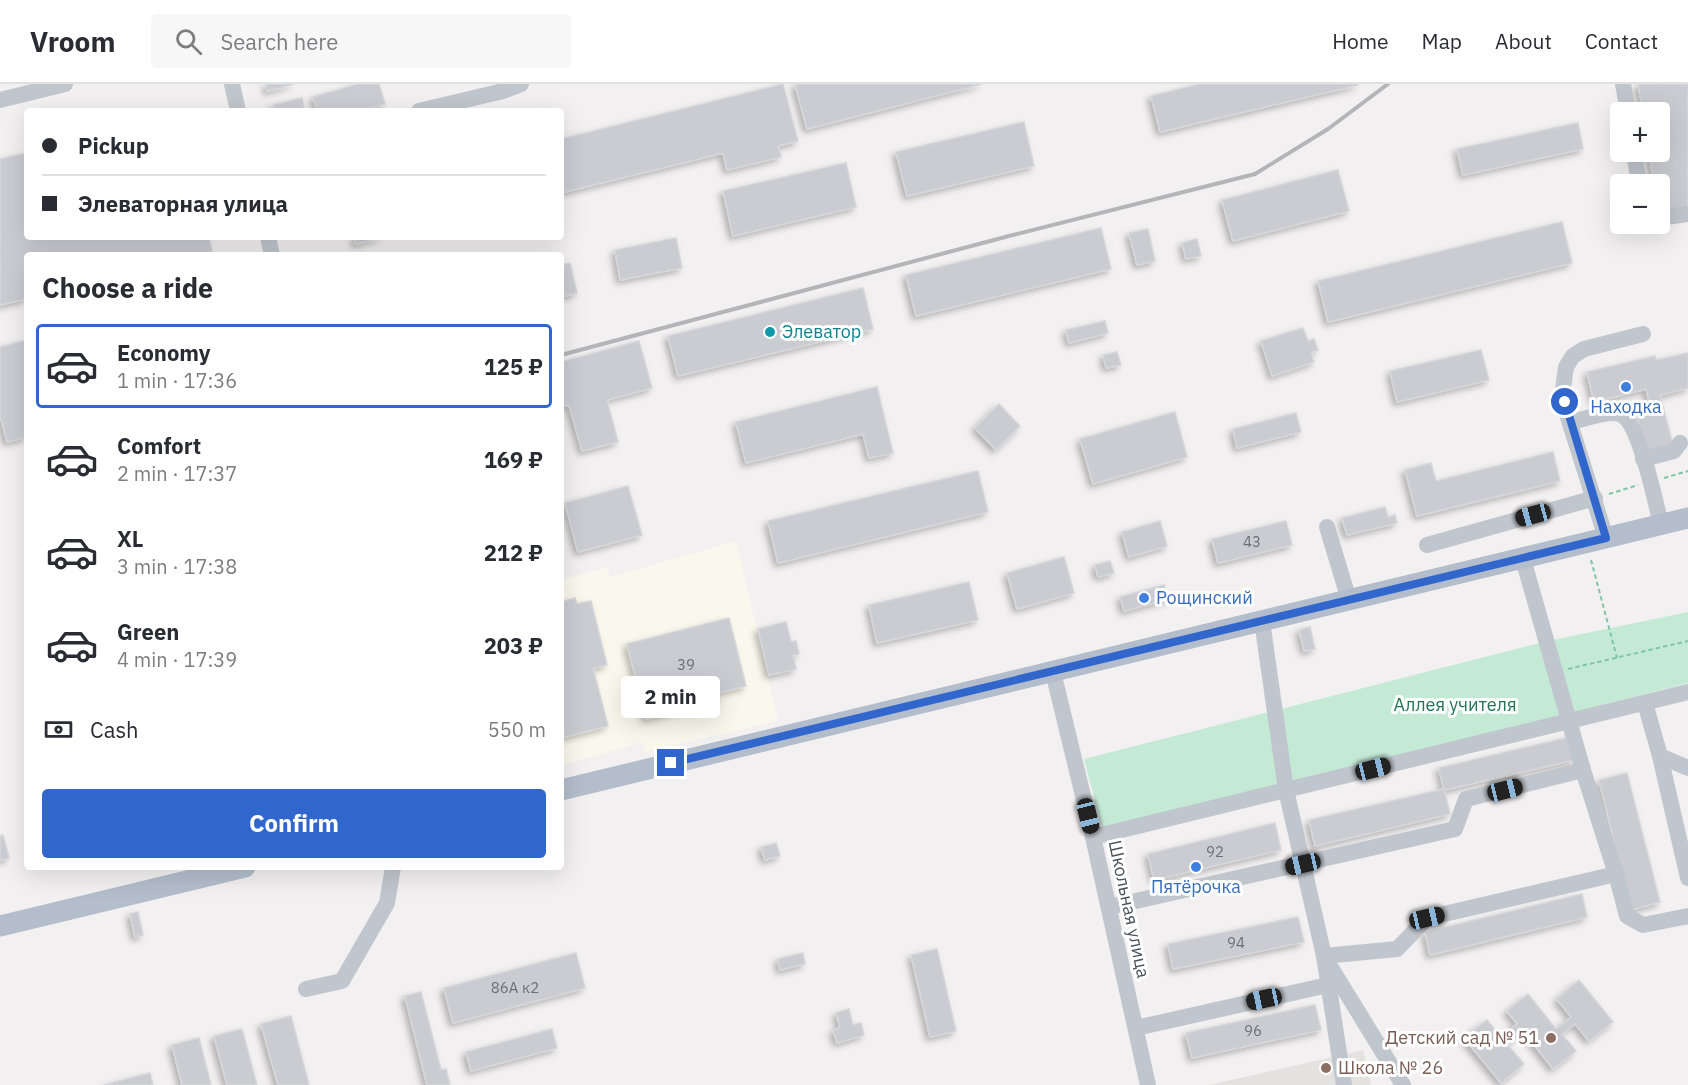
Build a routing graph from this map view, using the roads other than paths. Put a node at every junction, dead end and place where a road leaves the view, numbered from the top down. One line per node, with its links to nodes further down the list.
1 (65, 84): 5 (street)
2 (232, 84): 7 (street)
3 (521, 84): 8 (street)
4 (1623, 84): 6 (street)
5 (0, 100)
6 (1626, 102)
7 (237, 108)
8 (432, 108)
9 (1688, 214): 10 (street)
10 (1670, 216)
11 (1643, 334): 12 (street)
12 (1570, 422): 14 (street); 15 (street)
13 (1680, 443): 14 (street)
14 (1643, 459): 17 (street)
15 (1594, 498): 19 (street); 20 (street)
16 (1688, 518): 17 (main road)
17 (1661, 525): 19 (main road)
18 (1327, 527): 22 (street)
19 (1606, 538): 21 (main road)
20 (1427, 545)
21 (1523, 559): 22 (main road); 27 (street)
22 (1349, 600): 23 (main road)
23 (1262, 621): 24 (main road); 32 (street)
24 (1053, 672): 31 (main road); 33 (street, Школьная улица)
25 (1688, 692): 26 (street)
26 (1645, 703): 27 (street); 28 (street)
27 (1569, 722): 30 (street); 32 (street)
28 (1660, 756): 29 (street); 38 (street)
29 (1687, 766)
30 (1583, 770): 34 (street); 37 (street)
31 (564, 789)
32 (1286, 790): 33 (street); 34 (street)
33 (1093, 837): 39 (street, Школьная улица)
34 (1303, 864): 39 (street); 42 (street)
35 (233, 870): 41 (main road)
36 (392, 870): 44 (street)
37 (1616, 874): 40 (street); 42 (street)
38 (1688, 878)
39 (1109, 907): 45 (street, Школьная улица)
40 (1688, 915)
41 (0, 926)
42 (1324, 956): 43 (street); 48 (street)
43 (1328, 985): 45 (street); 47 (street)
44 (306, 989)
45 (1136, 1028): 46 (street, Школьная улица)
46 (1148, 1085)
47 (1344, 1085)
48 (1403, 1085)

